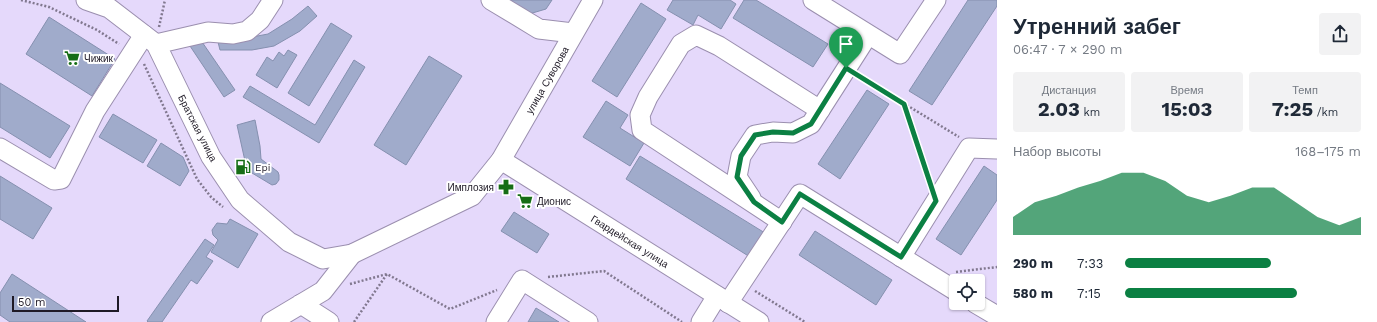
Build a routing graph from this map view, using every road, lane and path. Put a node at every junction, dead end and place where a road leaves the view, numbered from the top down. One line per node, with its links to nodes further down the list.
1 (22, 0): 9 (path)
2 (86, 0): 12 (street, Братская улица)
3 (165, 0): 12 (path)
4 (273, 0): 12 (street)
5 (491, 0): 10 (street)
6 (593, 0): 10 (street, улица Суворова)
7 (813, 0): 11 (street)
8 (936, 0): 11 (street)
9 (97, 30)
10 (574, 33): 19 (street, улица Суворова)
11 (868, 35): 13 (street)
12 (150, 39): 16 (street); 23 (street, Братская улица)
13 (846, 68): 14 (path); 15 (street)
14 (904, 104): 17 (path); 20 (path)
15 (820, 110): 21 (street); 21 (street)
16 (0, 148)
17 (969, 148): 18 (street); 20 (street)
18 (997, 149)
19 (501, 160): 23 (street, Братская улица); 29 (street, Гвардейская улица)
20 (936, 201): 24 (street)
21 (754, 202): 22 (street)
22 (782, 222): 24 (street); 27 (street)
23 (352, 254): 30 (street)
24 (901, 257): 26 (street)
25 (997, 267): 26 (path)
26 (929, 275): 28 (street)
27 (742, 282): 29 (street); 39 (path)
28 (949, 287)
29 (723, 299): 37 (street); 38 (street, Гвардейская улица)
30 (301, 304): 33 (street); 34 (street)
31 (985, 309): 32 (street)
32 (997, 316)
33 (271, 322)
34 (329, 322)
35 (496, 322): 36 (street)
36 (588, 322)
37 (701, 322)
38 (759, 322)
39 (805, 322)

